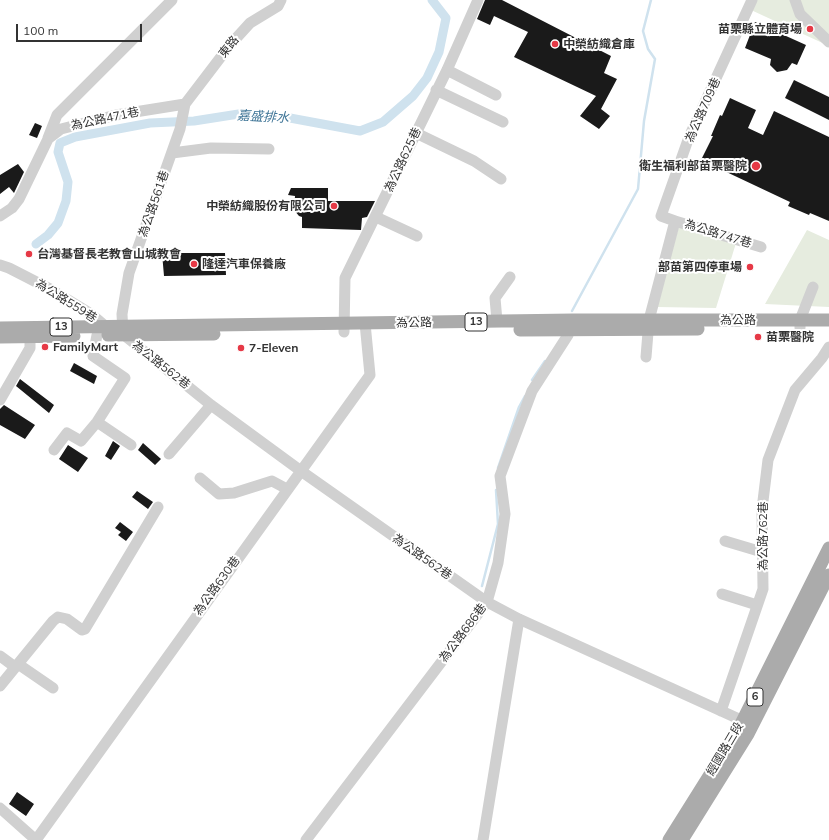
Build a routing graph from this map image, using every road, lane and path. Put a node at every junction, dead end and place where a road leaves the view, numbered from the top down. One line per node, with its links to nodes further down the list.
1 (172, 0): 13 (street)
2 (281, 0): 10 (street, 東路)
3 (478, 0): 7 (street, 為公路625巷)
4 (752, 0): 19 (street, 為公路709巷)
5 (795, 0): 6 (street)
6 (829, 42)
7 (447, 70): 8 (street, 為公路625巷); 9 (street)
8 (436, 90): 11 (street); 12 (street, 為公路625巷)
9 (496, 95)
10 (185, 104): 13 (street, 為公路471巷); 15 (street, 為公路561巷)
11 (503, 122)
12 (416, 133): 16 (street); 18 (street, 為公路625巷)
13 (48, 139): 17 (street)
14 (269, 149): 15 (street)
15 (172, 153): 34 (street, 為公路561巷)
16 (501, 179)
17 (0, 216)
18 (376, 217): 20 (street); 31 (street, 為公路625巷)
19 (675, 221): 21 (street, 為公路747巷); 27 (street)
20 (417, 236)
21 (761, 247)
22 (4, 266): 35 (street, 為公路559巷)
23 (510, 277): 26 (street)
24 (814, 287): 28 (street)
25 (829, 320): 28 (main road, 為公路 / 13)
26 (497, 322): 29 (main road, 為公路 / 13); 32 (main road, 為公路 / 13)
27 (649, 324): 28 (main road, 為公路 / 13); 29 (main road, 為公路 / 13); 39 (street)
28 (800, 324): 33 (main road, 為公路 / 13)
29 (572, 325): 32 (main road, 為公路 / 13); 55 (street, 為公路686巷)
30 (0, 328): 36 (main road, 為公路 / 13)
31 (344, 328): 32 (main road, 為公路 / 13); 34 (main road, 為公路 / 13)
32 (365, 328): 46 (street, 為公路630巷)
33 (829, 328)
34 (123, 330): 35 (main road, 為公路 / 13); 41 (street, 為公路562巷)
35 (101, 331): 36 (main road, 為公路 / 13); 42 (street)
36 (30, 332): 37 (main road, 為公路 / 13); 40 (street)
37 (0, 337)
38 (829, 348): 52 (street, 為公路762巷)
39 (646, 357)
40 (0, 400)
41 (211, 405): 45 (street); 46 (street, 為公路562巷)
42 (97, 422): 43 (street); 44 (street)
43 (130, 445)
44 (54, 450)
45 (169, 454)
46 (301, 471): 48 (street, 為公路630巷); 55 (street, 為公路562巷)
47 (200, 478): 48 (street)
48 (287, 489): 65 (street, 為公路630巷)
49 (158, 507): 59 (street)
50 (725, 541): 52 (street)
51 (829, 548): 63 (main road, 經國路三段 / 6)
52 (762, 552): 56 (street, 為公路762巷)
53 (829, 576): 63 (main road, 經國路三段 / 6)
54 (722, 594): 56 (street)
55 (487, 602): 57 (street, 為公路562巷); 66 (street, 為公路686巷)
56 (757, 605): 62 (street, 為公路762巷)
57 (519, 620): 62 (street, 為公路562巷); 67 (street)
58 (0, 656): 59 (street)
59 (16, 665): 60 (street); 61 (street)
60 (0, 686)
61 (52, 688)
62 (721, 711): 63 (street, 為公路562巷)
63 (748, 722): 68 (main road, 經國路三段 / 6); 69 (main road, 經國路三段 / 6)
64 (0, 808): 65 (street)
65 (36, 840)
66 (306, 840)
67 (483, 840)
68 (669, 840)
69 (682, 840)

